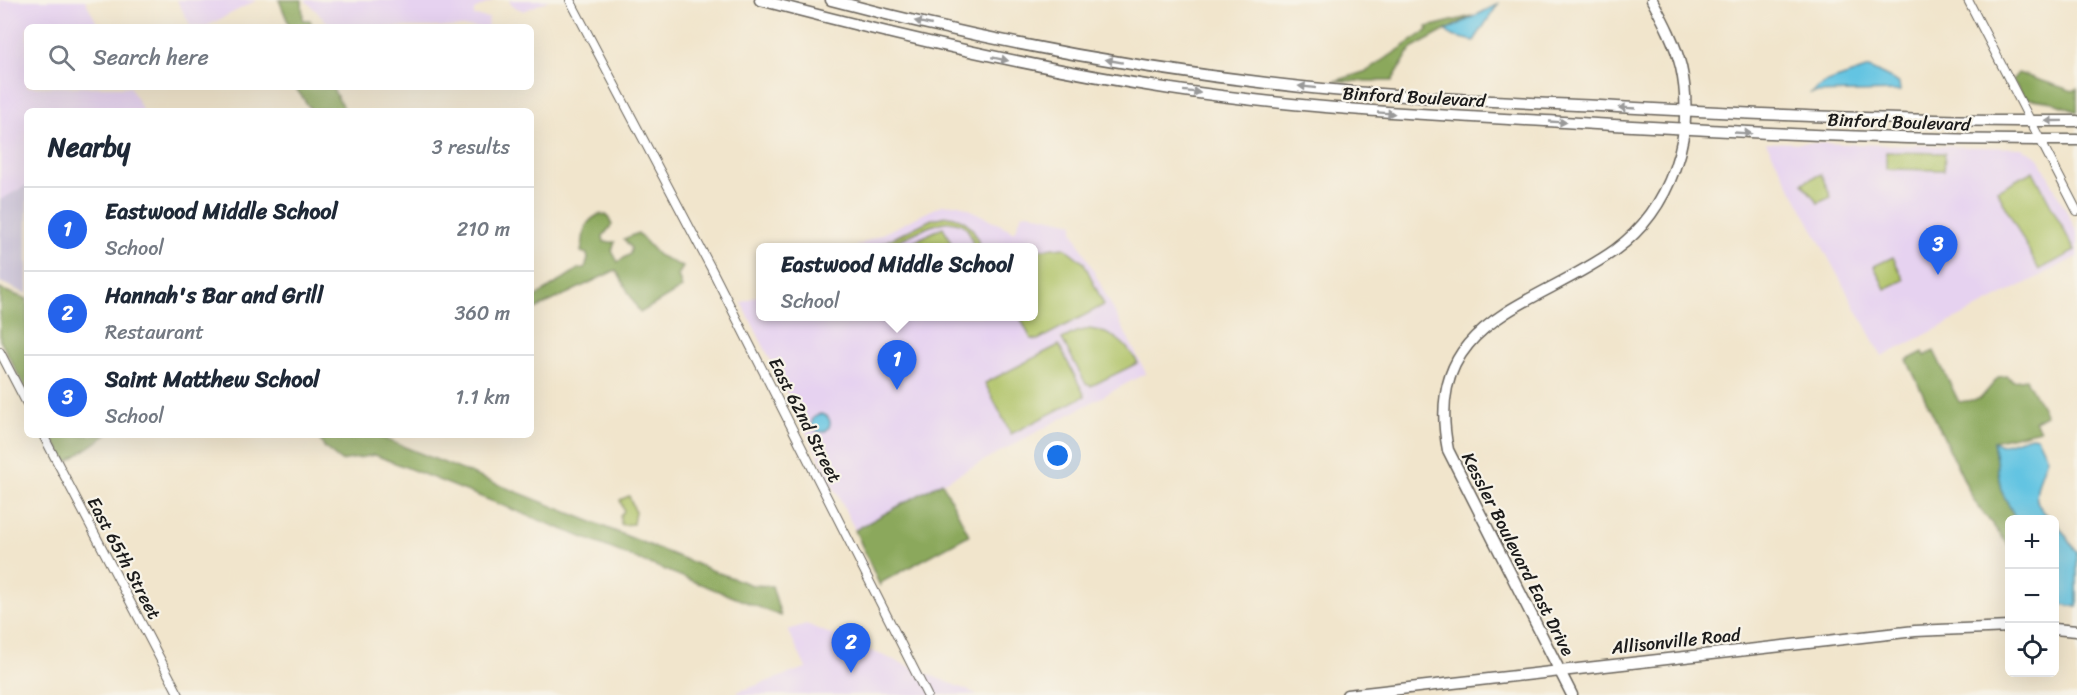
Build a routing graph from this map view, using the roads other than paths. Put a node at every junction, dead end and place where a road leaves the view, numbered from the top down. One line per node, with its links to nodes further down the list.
1 (570, 0): 21 (street, East 62nd Street)
2 (760, 0): 9 (main road, Binford Boulevard, one-way to 9)
3 (831, 0): 6 (main road, Binford Boulevard, one-way to 3)
4 (1652, 0): 6 (main road, Kessler Boulevard East Drive)
5 (1968, 0): 8 (street)
6 (1686, 111): 8 (main road, Binford Boulevard); 9 (main road, Kessler Boulevard East Drive)
7 (2077, 121): 8 (main road, Binford Boulevard, one-way to 8)
8 (2031, 122): 11 (street)
9 (1685, 129): 11 (main road, Binford Boulevard, one-way to 11); 19 (main road, Kessler Boulevard East Drive)
10 (2077, 140): 11 (main road, Binford Boulevard)
11 (2041, 141): 12 (street)
12 (2077, 211)
13 (0, 352): 14 (street)
14 (24, 398)
15 (45, 438): 20 (street, East 65th Street)
16 (2005, 627): 19 (main road, Allisonville Road)
17 (2059, 629): 18 (main road)
18 (2077, 631)
19 (1559, 670): 22 (main road, Allisonville Road); 23 (main road, Kessler Boulevard East Drive)
20 (179, 695)
21 (927, 695)
22 (1347, 695)
23 (1572, 695)

